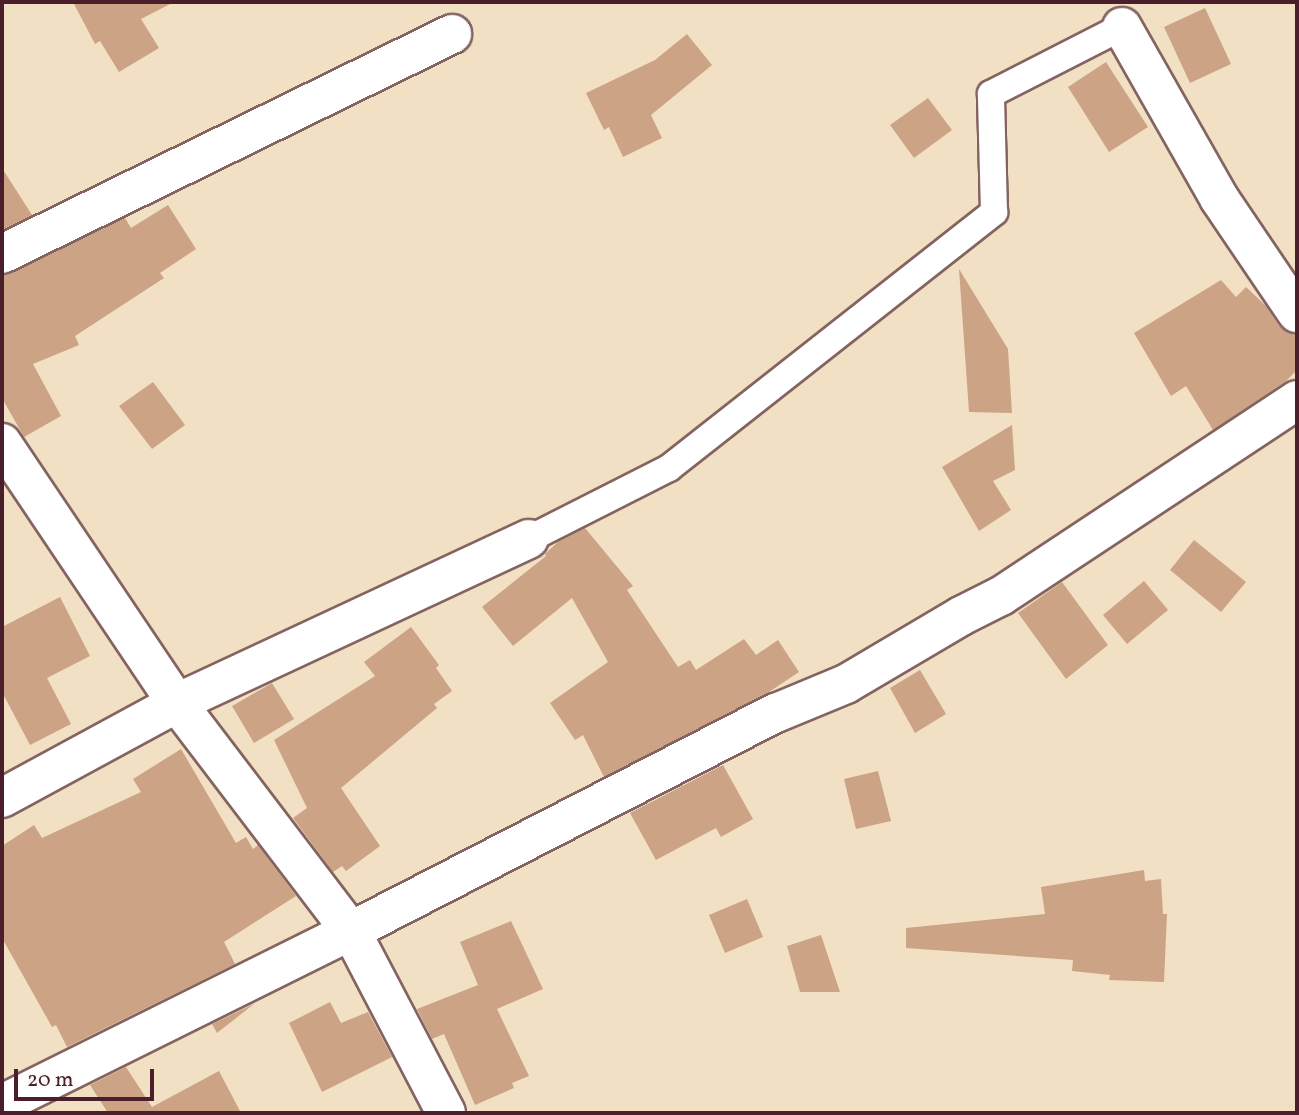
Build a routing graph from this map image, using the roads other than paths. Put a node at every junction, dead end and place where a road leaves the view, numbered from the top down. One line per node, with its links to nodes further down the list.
1 (1122, 27): 4 (street); 7 (lane)
2 (452, 34): 3 (street)
3 (2, 254)
4 (1297, 313)
5 (1297, 400): 10 (street)
6 (4, 451): 8 (street)
7 (529, 539): 8 (street)
8 (177, 703): 9 (street); 10 (street)
9 (2, 798)
10 (351, 931): 11 (street); 12 (street)
11 (2, 1104)
12 (446, 1113)

